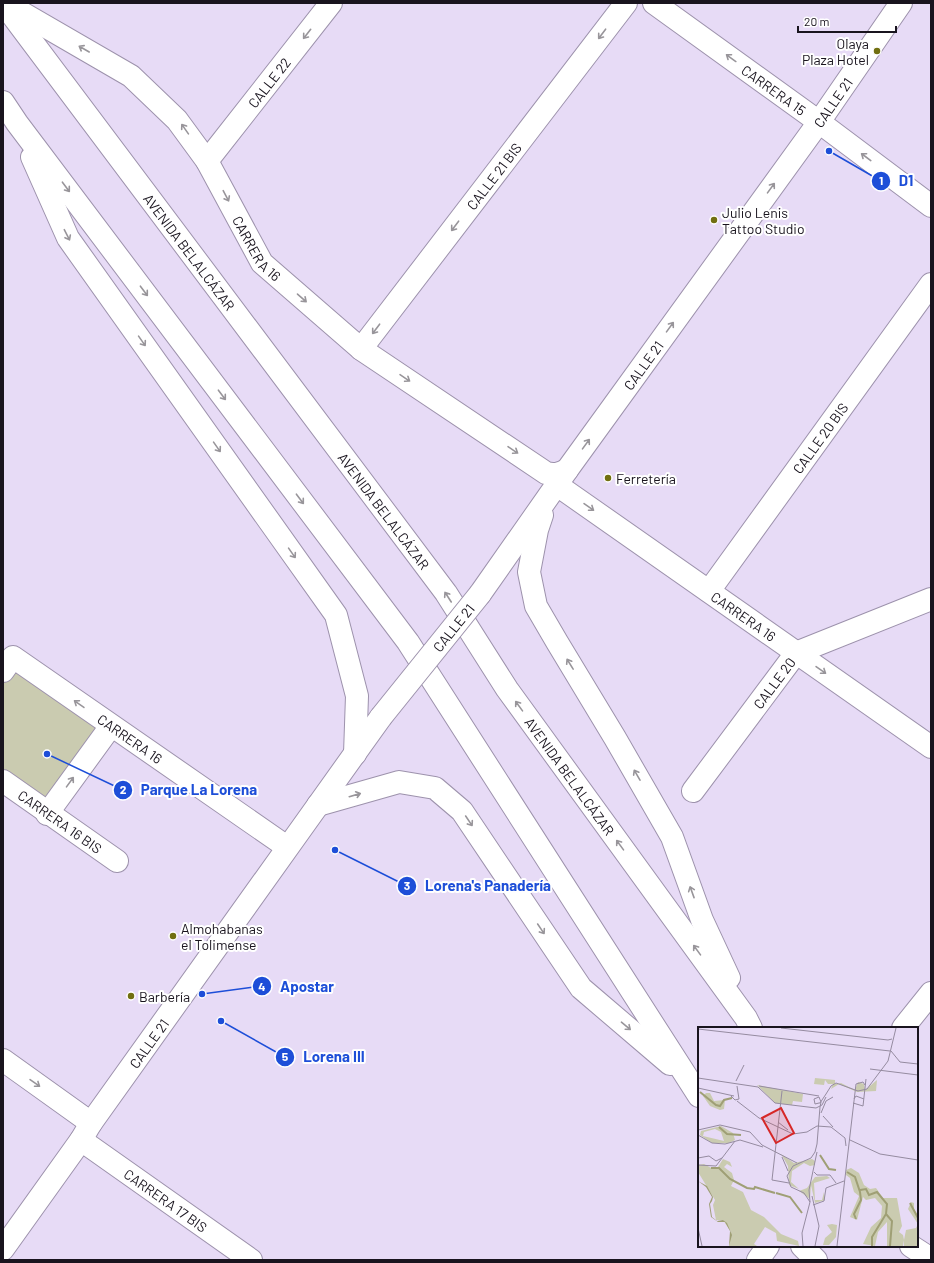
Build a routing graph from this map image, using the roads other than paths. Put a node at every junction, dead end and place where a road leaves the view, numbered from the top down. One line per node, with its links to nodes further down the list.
1 (4, 3): 9 (main road, CARRERA 16, one-way to 1); 28 (main road, AVENIDA BELALCÁZAR, one-way to 1)
2 (331, 3): 9 (main road, CALLE 22, one-way to 9)
3 (626, 3): 12 (main road, CALLE 21 BIS, one-way to 12)
4 (654, 3): 7 (main road, CARRERA 15, one-way to 4)
5 (901, 3): 7 (main road, CALLE 21)
6 (3, 102): 8 (main road)
7 (819, 122): 10 (main road, CARRERA 15, one-way to 7); 13 (main road, CALLE 21, one-way to 7)
8 (17, 123): 20 (main road, one-way to 20); 31 (main road, one-way to 31)
9 (207, 161): 12 (main road, CARRERA 16, one-way to 12)
10 (931, 206)
11 (931, 284): 14 (main road, CALLE 20 BIS)
12 (361, 349): 13 (main road, CARRERA 16, one-way to 13)
13 (557, 485): 14 (main road, CARRERA 16, one-way to 14); 20 (main road, CALLE 21, bridge); 28 (main road, one-way to 13)
14 (709, 591): 16 (main road, CARRERA 16)
15 (931, 598): 16 (main road, CALLE 20)
16 (796, 653): 19 (main road, CARRERA 16, one-way to 19); 22 (main road, CALLE 20)
17 (8, 664): 18 (main road, CARRERA 16, one-way to 17)
18 (111, 726): 24 (main road, one-way to 18); 25 (main road, CARRERA 16)
19 (931, 747)
20 (354, 754): 23 (main road, CALLE 21)
21 (3, 781): 24 (main road, CARRERA 16 BIS)
22 (694, 791)
23 (318, 805): 25 (main road, CALLE 21); 31 (main road, one-way to 31)
24 (48, 814): 26 (main road, CARRERA 16 BIS)
25 (287, 847): 32 (main road, CALLE 21)
26 (117, 862)
27 (931, 993): 29 (main road)
28 (749, 1023)
29 (904, 1027)
30 (3, 1060): 32 (main road, CARRERA 17 BIS, one-way to 32)
31 (694, 1088)
32 (86, 1131): 36 (main road, CALLE 21); 38 (main road, CARRERA 17 BIS)
33 (767, 1247): 39 (main road)
34 (803, 1247): 40 (main road)
35 (913, 1247): 37 (main road)
36 (3, 1249)
37 (931, 1259)
38 (251, 1260)
39 (758, 1260)
40 (816, 1260)

